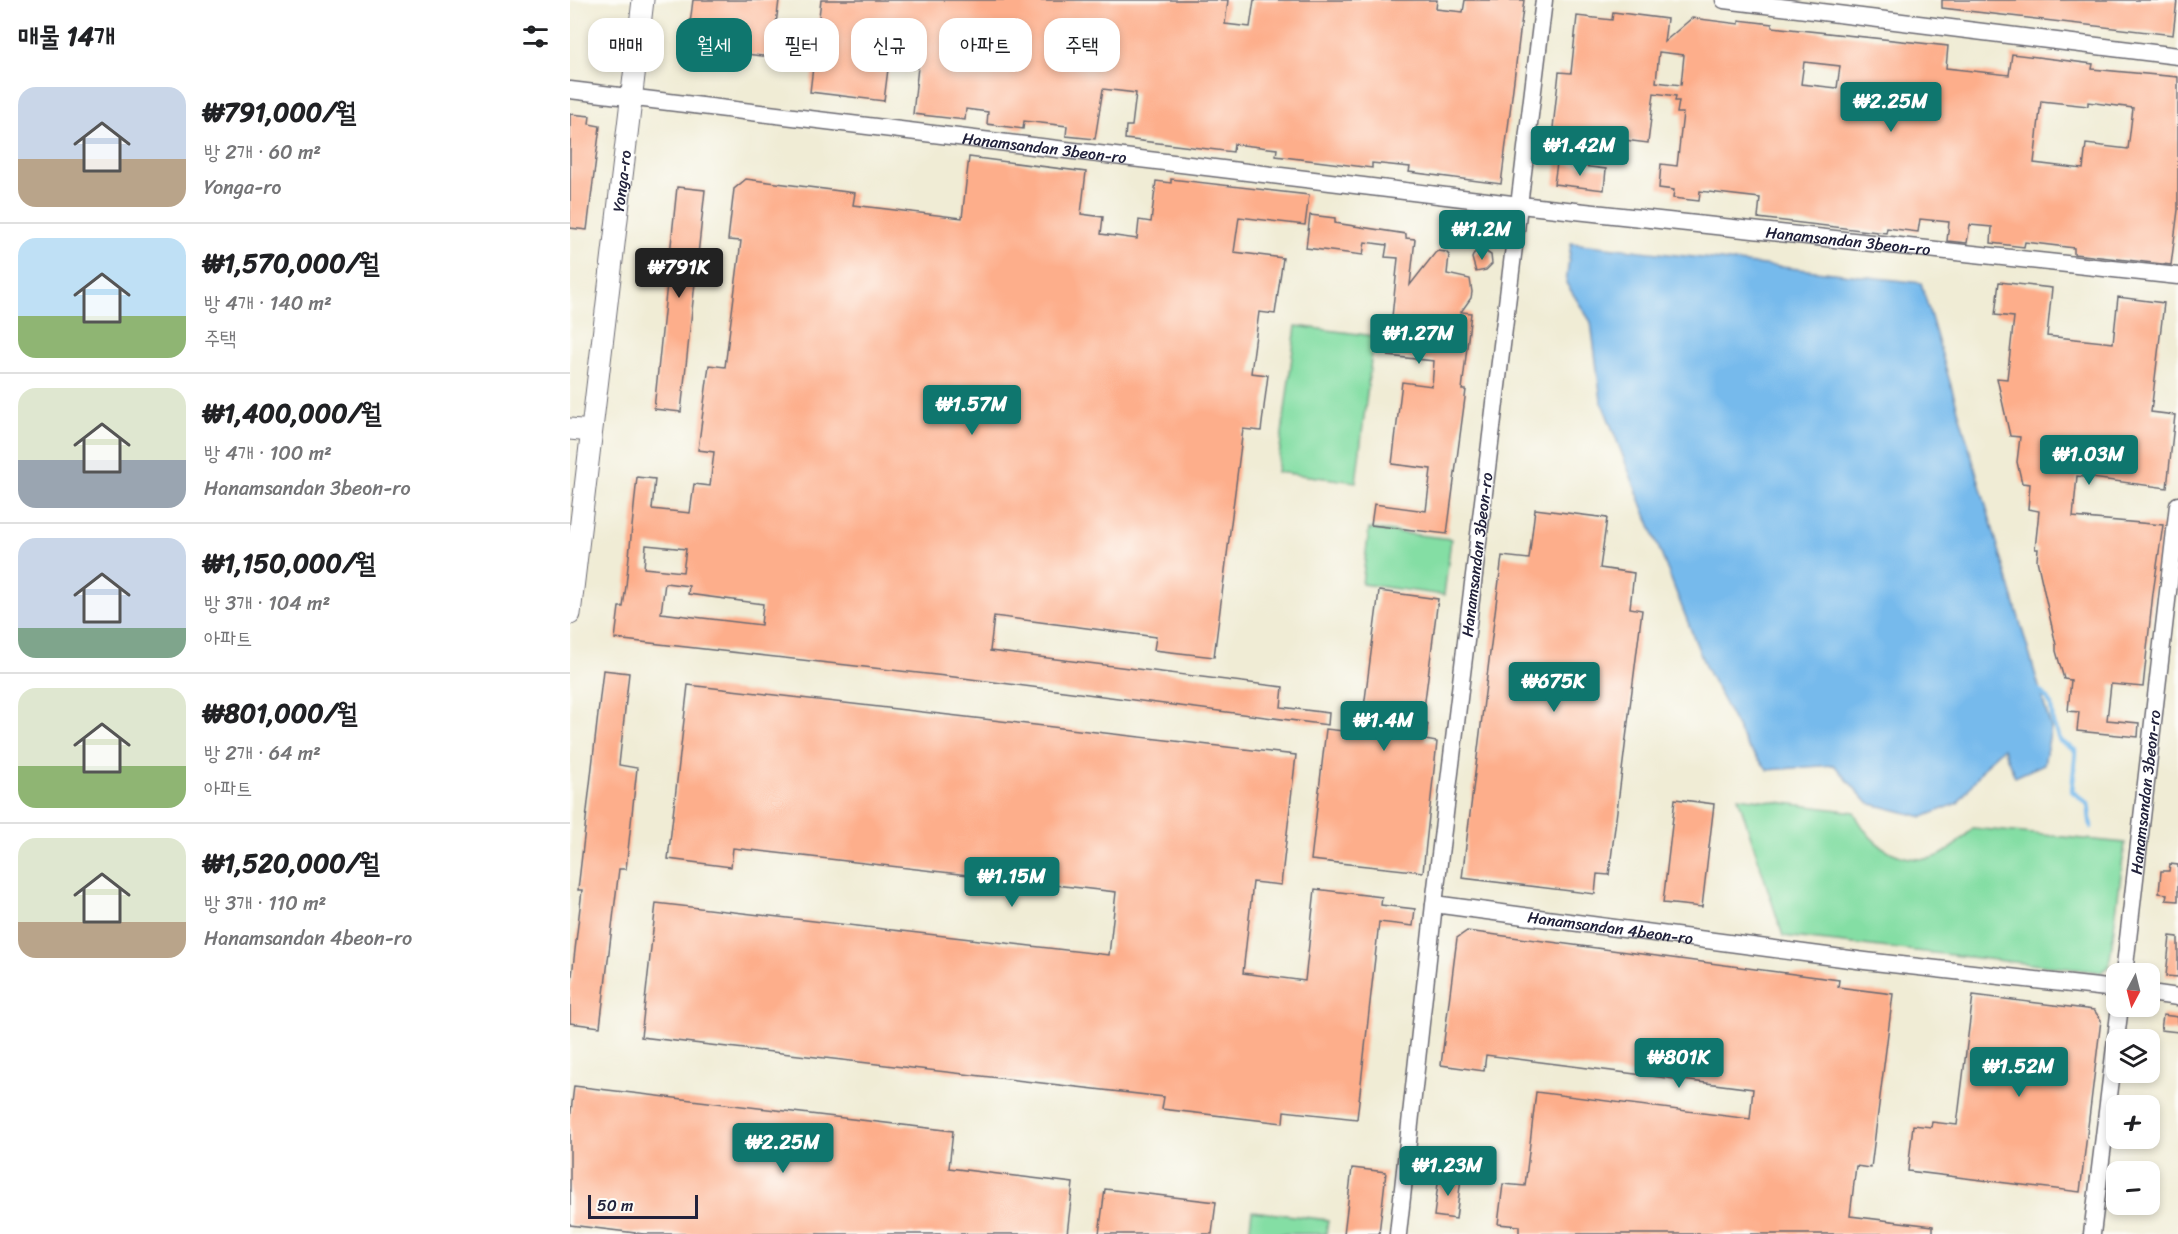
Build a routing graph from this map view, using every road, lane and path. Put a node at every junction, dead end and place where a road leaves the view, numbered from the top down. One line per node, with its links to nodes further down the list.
1 (643, 0): 6 (street, Yonga-ro)
2 (1544, 0): 7 (street, Hanamsandan 3beon-ro)
3 (1724, 0): 4 (street)
4 (2178, 56)
5 (570, 90): 6 (street, Hanamsandan 3beon-ro)
6 (632, 98): 7 (street, Hanamsandan 3beon-ro); 9 (street, Yonga-ro)
7 (1520, 205): 8 (street, Hanamsandan 3beon-ro); 12 (street, Hanamsandan 3beon-ro)
8 (2178, 276)
9 (580, 430): 11 (street, Yonga-ro)
10 (2178, 505): 13 (street, Hanamsandan 3beon-ro)
11 (570, 614)
12 (1434, 904): 14 (street, Hanamsandan 4beon-ro); 18 (street)
13 (2125, 963)
14 (2106, 988)
15 (2160, 994): 16 (street)
16 (2178, 997)
17 (2119, 1017): 19 (street)
18 (1398, 1234)
19 (2092, 1234)

